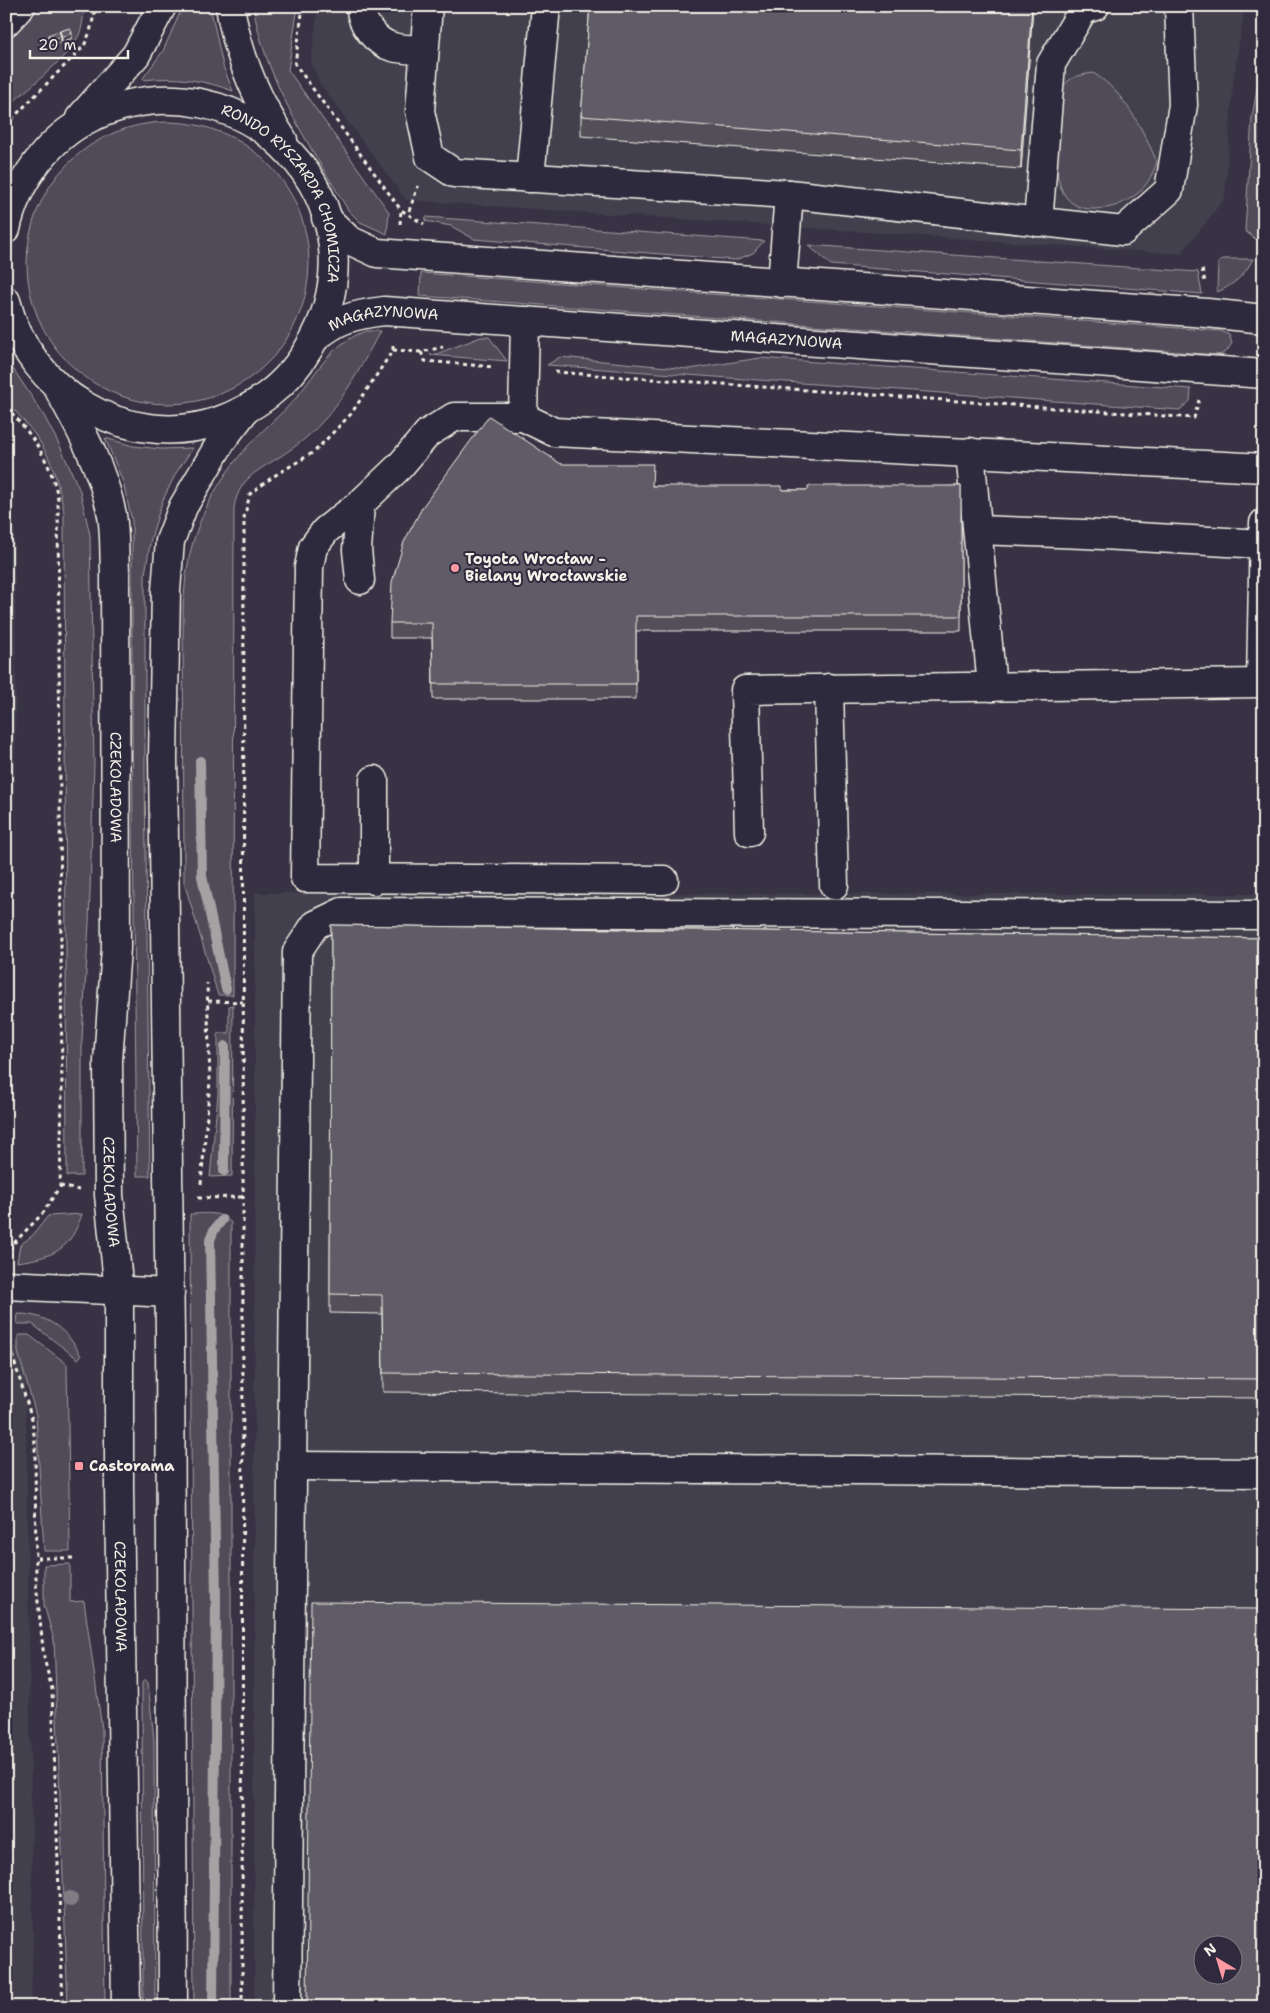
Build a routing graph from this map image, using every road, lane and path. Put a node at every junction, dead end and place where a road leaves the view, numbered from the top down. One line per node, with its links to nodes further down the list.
1 (20, 6): 11 (street)
2 (96, 6): 13 (path)
3 (162, 6): 14 (street)
4 (230, 6): 15 (street)
5 (303, 6): 20 (path)
6 (361, 6): 12 (street)
7 (428, 6): 12 (street)
8 (546, 6): 16 (street)
9 (1095, 6): 23 (street)
10 (1179, 6): 23 (street)
11 (6, 22)
12 (424, 50): 16 (street)
13 (6, 125)
14 (64, 135): 15 (street, RONDO RYSZARDA CHOMICZA); 19 (street, RONDO RYSZARDA CHOMICZA)
15 (294, 158): 22 (street, RONDO RYSZARDA CHOMICZA)
16 (530, 178): 18 (street)
17 (420, 181): 21 (path)
18 (790, 194): 23 (street); 25 (street)
19 (11, 201): 24 (street, RONDO RYSZARDA CHOMICZA)
20 (401, 210)
21 (409, 211)
22 (326, 218): 25 (street); 30 (street, RONDO RYSZARDA CHOMICZA)
23 (1038, 222)
24 (6, 228)
25 (782, 283): 27 (street)
26 (7, 309): 34 (street, RONDO RYSZARDA CHOMICZA)
27 (1264, 319)
28 (525, 321): 30 (street, MAGAZYNOWA); 32 (street); 33 (street, MAGAZYNOWA)
29 (393, 337): 31 (path)
30 (315, 338): 37 (street, RONDO RYSZARDA CHOMICZA)
31 (393, 350): 32 (path); 56 (path)
32 (526, 370): 35 (path); 38 (street)
33 (1264, 374)
34 (58, 388): 37 (street, RONDO RYSZARDA CHOMICZA); 59 (street, CZEKOLADOWA)
35 (1199, 399)
36 (6, 407): 58 (path)
37 (246, 409): 60 (street)
38 (523, 417): 39 (street); 41 (street)
39 (970, 452): 40 (street); 43 (street)
40 (1264, 468)
41 (360, 504): 45 (street); 50 (street)
42 (1264, 523): 44 (street)
43 (978, 530): 44 (street); 46 (street)
44 (1263, 544): 46 (street)
45 (360, 580)
46 (992, 687): 47 (street)
47 (829, 688): 49 (street); 52 (street)
48 (374, 780): 50 (street)
49 (749, 832)
50 (374, 880): 51 (street)
51 (664, 880)
52 (834, 886)
53 (1264, 915): 62 (street)
54 (207, 983): 55 (path)
55 (208, 1001): 56 (path); 57 (path)
56 (243, 1002): 69 (path)
57 (200, 1198)
58 (8, 1274): 59 (street)
59 (119, 1292): 60 (street); 67 (street, CZEKOLADOWA)
60 (170, 1293): 68 (street)
61 (10, 1313): 64 (path)
62 (292, 1466): 63 (street); 70 (street)
63 (1264, 1473)
64 (37, 1558): 65 (path); 66 (path)
65 (77, 1558)
66 (62, 2007)
67 (126, 2007)
68 (173, 2007)
69 (242, 2007)
70 (287, 2007)

